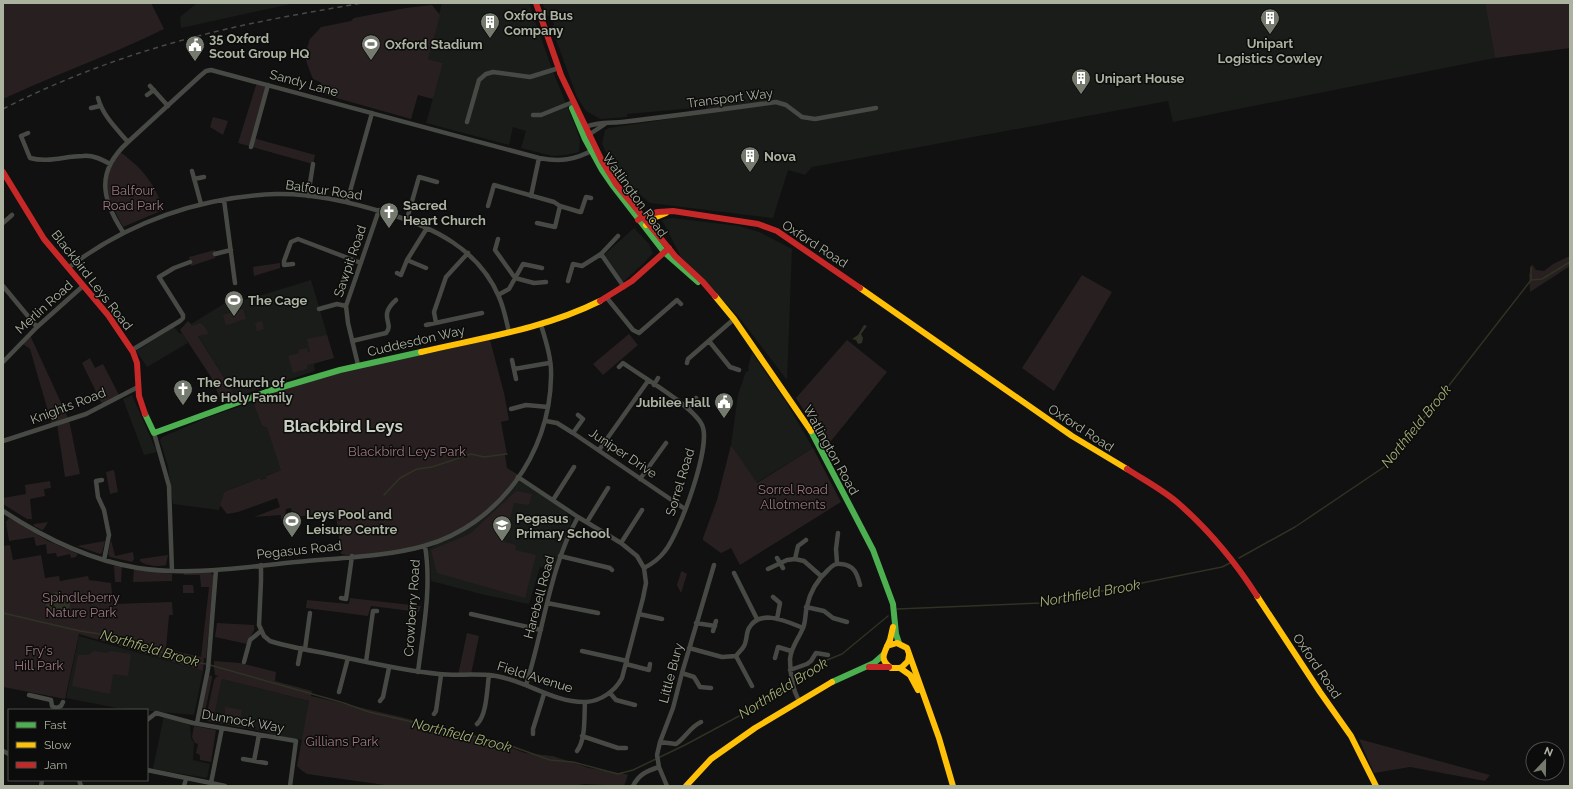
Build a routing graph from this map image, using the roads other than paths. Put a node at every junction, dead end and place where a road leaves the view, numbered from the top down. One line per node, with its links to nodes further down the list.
1 (536, 3): 2 (street, Watlington Road)
2 (559, 70): 6 (street, Watlington Road); 13 (street)
3 (268, 85): 8 (street, Sandy Lane); 11 (street, Sandy Lane); 19 (street)
4 (147, 95): 8 (street)
5 (98, 98): 7 (street)
6 (572, 103): 12 (street); 15 (street, Watlington Road)
7 (100, 106): 9 (street); 18 (street)
8 (168, 106): 18 (street, Sandy Lane)
9 (91, 108)
10 (876, 108): 14 (street, Transport Way)
11 (372, 113): 21 (street, Sandy Lane); 33 (street)
12 (533, 115)
13 (467, 122)
14 (605, 124): 15 (street, Transport Way); 17 (street, Transport Way)
15 (584, 129): 17 (street, Watlington Road); 20 (street, Watlington Road)
16 (28, 133): 22 (street)
17 (590, 134): 20 (street, Watlington Road)
18 (128, 142): 22 (street, Sandy Lane)
19 (251, 147)
20 (594, 150): 21 (street, Sandy Lane); 40 (street, Watlington Road)
21 (539, 158): 30 (street)
22 (110, 164): 46 (street, Sandy Lane)
23 (313, 164): 29 (street)
24 (192, 171): 27 (street)
25 (3, 172): 58 (street, Blackbird Leys Road)
26 (204, 177): 27 (street)
27 (194, 179): 34 (street)
28 (437, 182): 41 (street)
29 (308, 196): 32 (street, Balfour Road); 33 (street, Balfour Road)
30 (531, 196): 35 (street); 36 (street)
31 (586, 197): 36 (street)
32 (224, 200): 34 (street, Balfour Road); 49 (street)
33 (347, 202): 37 (street, Balfour Road)
34 (201, 204): 46 (street, Balfour Road)
35 (488, 206)
36 (560, 206): 43 (street)
37 (379, 210): 41 (street, Balfour Road); 56 (street, Sawpit Road)
38 (673, 211): 40 (street, Oxford Road); 44 (street, Oxford Road); 226 (street, Oxford Road)
39 (12, 215): 42 (street)
40 (641, 218): 44 (street, Watlington Road)
41 (407, 219): 45 (street, Balfour Road)
42 (3, 223)
43 (537, 223)
44 (646, 225): 50 (street, Watlington Road)
45 (427, 228): 51 (street, Balfour Road); 54 (street)
46 (123, 232): 58 (street, Balfour Road)
47 (618, 236): 53 (street)
48 (498, 239): 62 (street)
49 (231, 250): 52 (street); 64 (street)
50 (666, 250): 68 (street, Cuddesdon Way); 76 (street, Watlington Road)
51 (468, 253): 69 (street, Balfour Road); 77 (street)
52 (215, 254)
53 (601, 254): 63 (street); 68 (street)
54 (408, 260): 59 (street); 61 (street)
55 (190, 262): 84 (street)
56 (361, 262): 57 (street); 73 (street, Sawpit Road)
57 (293, 264)
58 (68, 268): 67 (street, Blackbird Leys Road)
59 (426, 268)
60 (542, 268): 62 (street)
61 (397, 273)
62 (515, 278): 65 (street); 69 (street)
63 (568, 281)
64 (235, 282)
65 (546, 282)
66 (3, 286): 80 (street)
67 (83, 286): 80 (street, Merlin Road); 84 (street, Blackbird Leys Road)
68 (624, 287): 70 (street, Cuddesdon Way)
69 (498, 295): 81 (street, Balfour Road)
70 (607, 298): 72 (street); 78 (street, Cuddesdon Way)
71 (396, 300): 82 (street)
72 (681, 304)
73 (346, 306): 74 (street); 82 (street, Sawpit Road)
74 (319, 309)
75 (482, 313): 77 (street)
76 (734, 319): 83 (street); 150 (street, Watlington Road)
77 (436, 323): 79 (street)
78 (541, 324): 81 (street, Cuddesdon Way); 87 (street, Pegasus Road)
79 (426, 325)
80 (37, 327): 86 (street, Merlin Road)
81 (509, 332): 89 (street, Cuddesdon Way)
82 (352, 341): 89 (street, Sawpit Road)
83 (709, 341): 88 (street); 92 (street)
84 (132, 350): 97 (street, Blackbird Leys Road)
85 (512, 360): 91 (street)
86 (3, 362)
87 (549, 363): 91 (street); 99 (street, Pegasus Road)
88 (687, 363)
89 (358, 365): 104 (street, Cuddesdon Way)
90 (619, 367): 95 (street, Sorrel Road)
91 (514, 369): 94 (street)
92 (739, 370)
93 (658, 378): 96 (street)
94 (516, 379)
95 (648, 381): 96 (street, Sorrel Road); 108 (street)
96 (654, 385): 100 (street, Sorrel Road)
97 (138, 387): 104 (street, Blackbird Leys Road); 106 (street, Knights Road)
98 (696, 398): 100 (street)
99 (548, 407): 101 (street); 103 (street, Pegasus Road)
100 (690, 409): 115 (street, Sorrel Road)
101 (516, 413)
102 (578, 415): 105 (street)
103 (546, 421): 105 (street, Juniper Drive); 110 (street, Pegasus Road)
104 (154, 433): 135 (street, Blackbird Leys Road)
105 (574, 433): 108 (street, Juniper Drive)
106 (3, 441)
107 (666, 443): 111 (street)
108 (599, 450): 111 (street, Juniper Drive)
109 (574, 467): 114 (street)
110 (518, 478): 114 (street); 123 (street, Pegasus Road)
111 (640, 479): 115 (street, Juniper Drive)
112 (102, 480): 127 (street)
113 (608, 488): 119 (street)
114 (553, 500): 118 (street)
115 (685, 509): 132 (street, Sorrel Road)
116 (642, 510): 122 (street)
117 (3, 511): 127 (street, Pegasus Road)
118 (578, 517): 119 (street); 125 (street, Harebell Road)
119 (587, 522): 122 (street)
120 (838, 533): 129 (street)
121 (806, 540): 126 (street)
122 (621, 543): 132 (street)
123 (425, 546): 124 (street, Pegasus Road); 182 (street, Crowberry Road)
124 (352, 556): 130 (street, Pegasus Road); 142 (street)
125 (560, 556): 137 (street); 143 (street, Harebell Road)
126 (795, 559): 128 (street); 139 (street)
127 (104, 560): 135 (street, Pegasus Road)
128 (779, 560): 133 (street); 134 (street)
129 (837, 563): 139 (street); 140 (street)
130 (261, 565): 136 (street, Pegasus Road); 159 (street)
131 (714, 565): 155 (street, Little Bury)
132 (644, 568): 149 (street)
133 (783, 568)
134 (768, 569)
135 (172, 570): 136 (street, Pegasus Road)
136 (216, 570): 203 (street)
137 (612, 570)
138 (734, 573): 152 (street)
139 (821, 576): 144 (street)
140 (860, 585)
141 (773, 597): 153 (street)
142 (341, 598)
143 (547, 603): 146 (street); 158 (street, Harebell Road)
144 (806, 607): 154 (street); 157 (street)
145 (377, 611): 173 (street)
146 (598, 612)
147 (310, 613): 163 (street)
148 (471, 614): 158 (street)
149 (639, 614): 151 (street); 174 (street)
150 (894, 615): 160 (street, Watlington Road); 161 (street, Watlington Road)
151 (662, 619)
152 (757, 619): 153 (street); 169 (street)
153 (777, 619): 157 (street)
154 (847, 622)
155 (696, 623): 156 (street); 162 (street, Little Bury)
156 (715, 626)
157 (803, 628): 165 (street)
158 (541, 630): 186 (street, Harebell Road)
159 (260, 631): 163 (street, Field Avenue); 172 (street)
160 (899, 643): 161 (street); 167 (street)
161 (887, 646): 166 (street)
162 (689, 648): 169 (street); 183 (street, Little Bury)
163 (303, 649): 170 (street, Field Avenue); 175 (street)
164 (582, 651): 174 (street)
165 (792, 651): 171 (street); 181 (street)
166 (883, 654): 177 (street); 178 (street)
167 (909, 654): 180 (street); 199 (street)
168 (828, 655): 181 (street)
169 (736, 656): 187 (street)
170 (348, 658): 173 (street, Field Avenue); 189 (street)
171 (775, 658)
172 (244, 662)
173 (366, 662): 179 (street, Field Avenue)
174 (626, 662): 176 (street); 190 (street)
175 (298, 664)
176 (650, 664)
177 (866, 667): 178 (street); 194 (street)
178 (889, 667): 180 (street)
179 (389, 668): 182 (street, Field Avenue); 193 (street)
180 (900, 668): 199 (street)
181 (790, 671): 194 (street)
182 (418, 672): 184 (street, Field Avenue)
183 (682, 673): 188 (street); 209 (street, Little Bury)
184 (441, 675): 185 (street, Field Avenue); 200 (street)
185 (489, 675): 186 (street, Field Avenue); 204 (street)
186 (526, 684): 191 (street, Field Avenue)
187 (752, 686)
188 (711, 688)
189 (339, 692)
190 (610, 693): 196 (street, Field Avenue); 197 (street)
191 (544, 694): 196 (street, Field Avenue); 206 (street)
192 (29, 695): 198 (street)
193 (380, 701)
194 (799, 701): 224 (street)
195 (63, 702): 198 (street)
196 (585, 702): 208 (street)
197 (635, 705)
198 (56, 709)
199 (928, 711): 225 (street)
200 (434, 714)
201 (148, 719): 203 (street, Dunnock Way)
202 (701, 722): 209 (street)
203 (197, 724): 205 (street, Dunnock Way)
204 (478, 724)
205 (222, 728): 207 (street, Dunnock Way); 218 (street)
206 (533, 734)
207 (259, 735): 213 (street); 221 (street, Dunnock Way)
208 (582, 736): 210 (street); 211 (street)
209 (660, 742): 214 (street, Little Bury)
210 (626, 748)
211 (577, 751)
212 (243, 759): 213 (street)
213 (254, 761): 215 (street)
214 (658, 762): 222 (street); 223 (street, Little Bury)
215 (266, 763)
216 (148, 770): 217 (street)
217 (186, 778): 218 (street); 219 (street)
218 (211, 783): 220 (street)
219 (184, 786)
220 (225, 786)
221 (290, 786)
222 (633, 786)
223 (667, 786)
224 (686, 786)
225 (953, 786)
226 (1376, 786)

